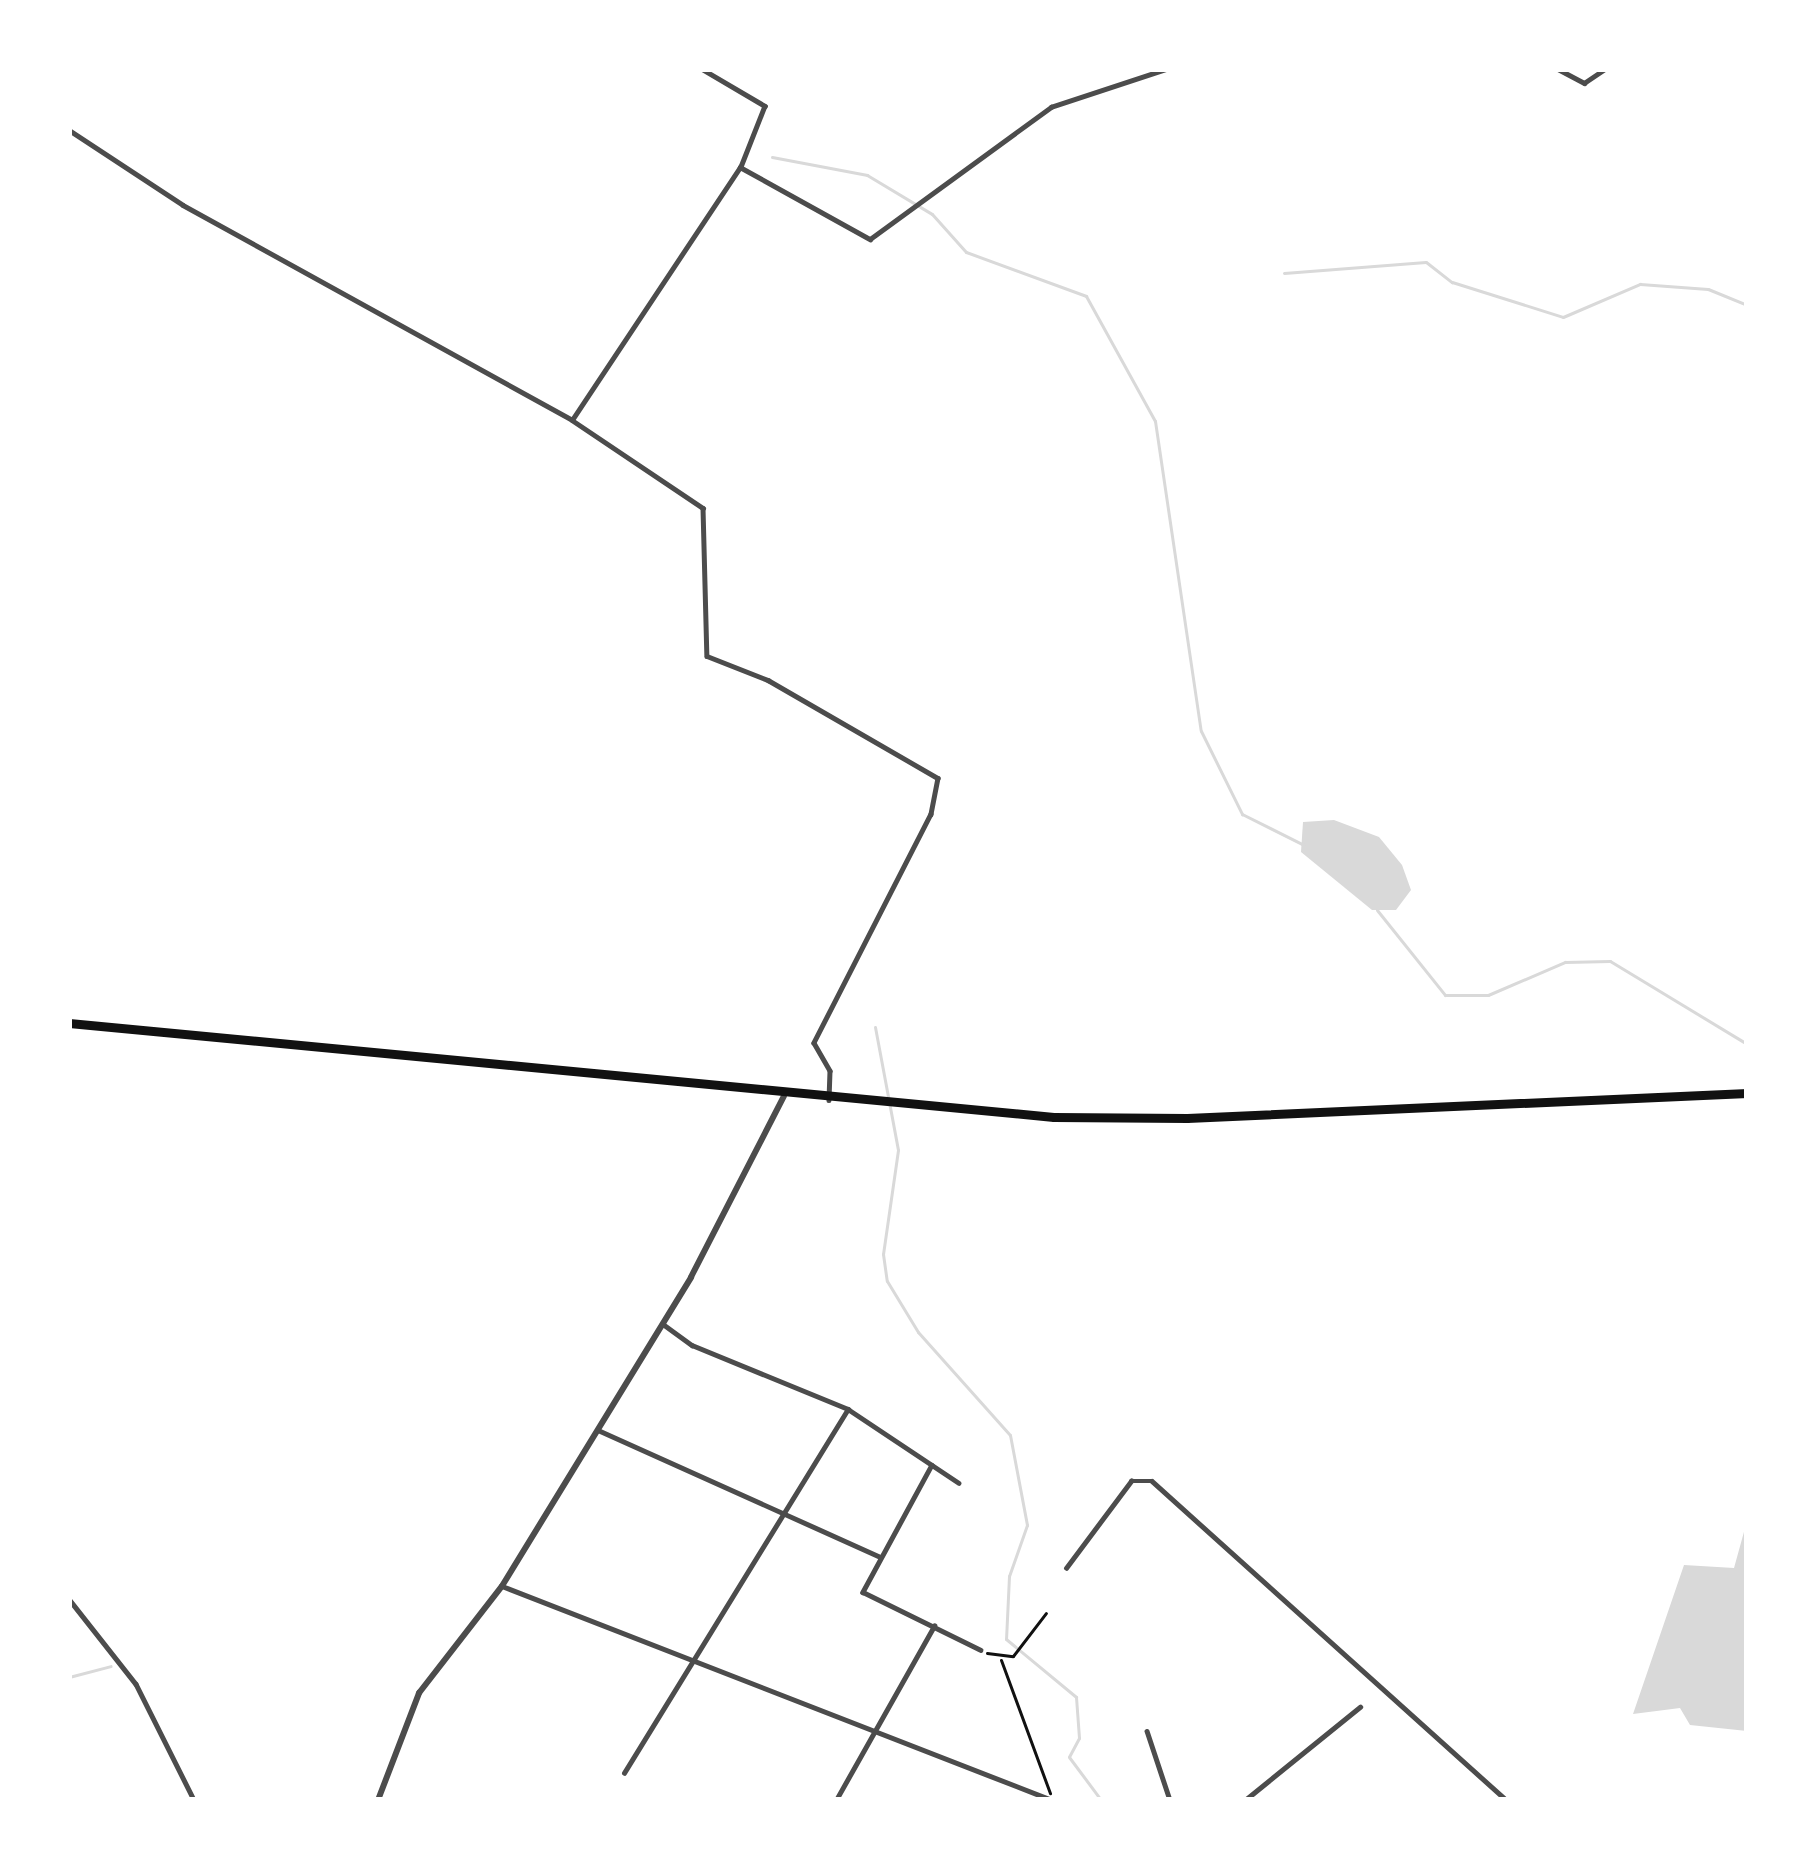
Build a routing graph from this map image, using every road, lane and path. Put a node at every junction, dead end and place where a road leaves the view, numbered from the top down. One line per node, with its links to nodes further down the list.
1 (702, 69): 6 (street)
2 (1166, 69): 6 (street)
3 (1558, 69): 4 (street)
4 (1605, 69)
5 (69, 130): 7 (street)
6 (740, 167): 7 (street)
7 (572, 420): 11 (street)
8 (69, 1023): 10 (highway)
9 (1747, 1093): 11 (highway)
10 (784, 1096): 11 (highway); 12 (street)
11 (829, 1100)
12 (663, 1324): 13 (street); 14 (street)
13 (848, 1409): 15 (street); 17 (street)
14 (598, 1430): 17 (street); 20 (street)
15 (932, 1465): 16 (street); 18 (street)
16 (959, 1484)
17 (783, 1507): 18 (street); 25 (street)
18 (879, 1556): 23 (street)
19 (1066, 1568): 37 (street)
20 (502, 1586): 25 (street); 32 (street)
21 (69, 1599): 31 (street)
22 (1046, 1613): 26 (path)
23 (934, 1626): 24 (street); 28 (street)
24 (981, 1650): 26 (path)
25 (688, 1658): 28 (street); 30 (street)
26 (1001, 1660): 34 (path)
27 (1360, 1706): 36 (street)
28 (876, 1731): 33 (street); 34 (street)
29 (1147, 1731): 35 (street)
30 (624, 1773)
31 (194, 1800)
32 (378, 1800)
33 (836, 1800)
34 (1053, 1800)
35 (1170, 1800)
36 (1245, 1800)
37 (1506, 1800)

